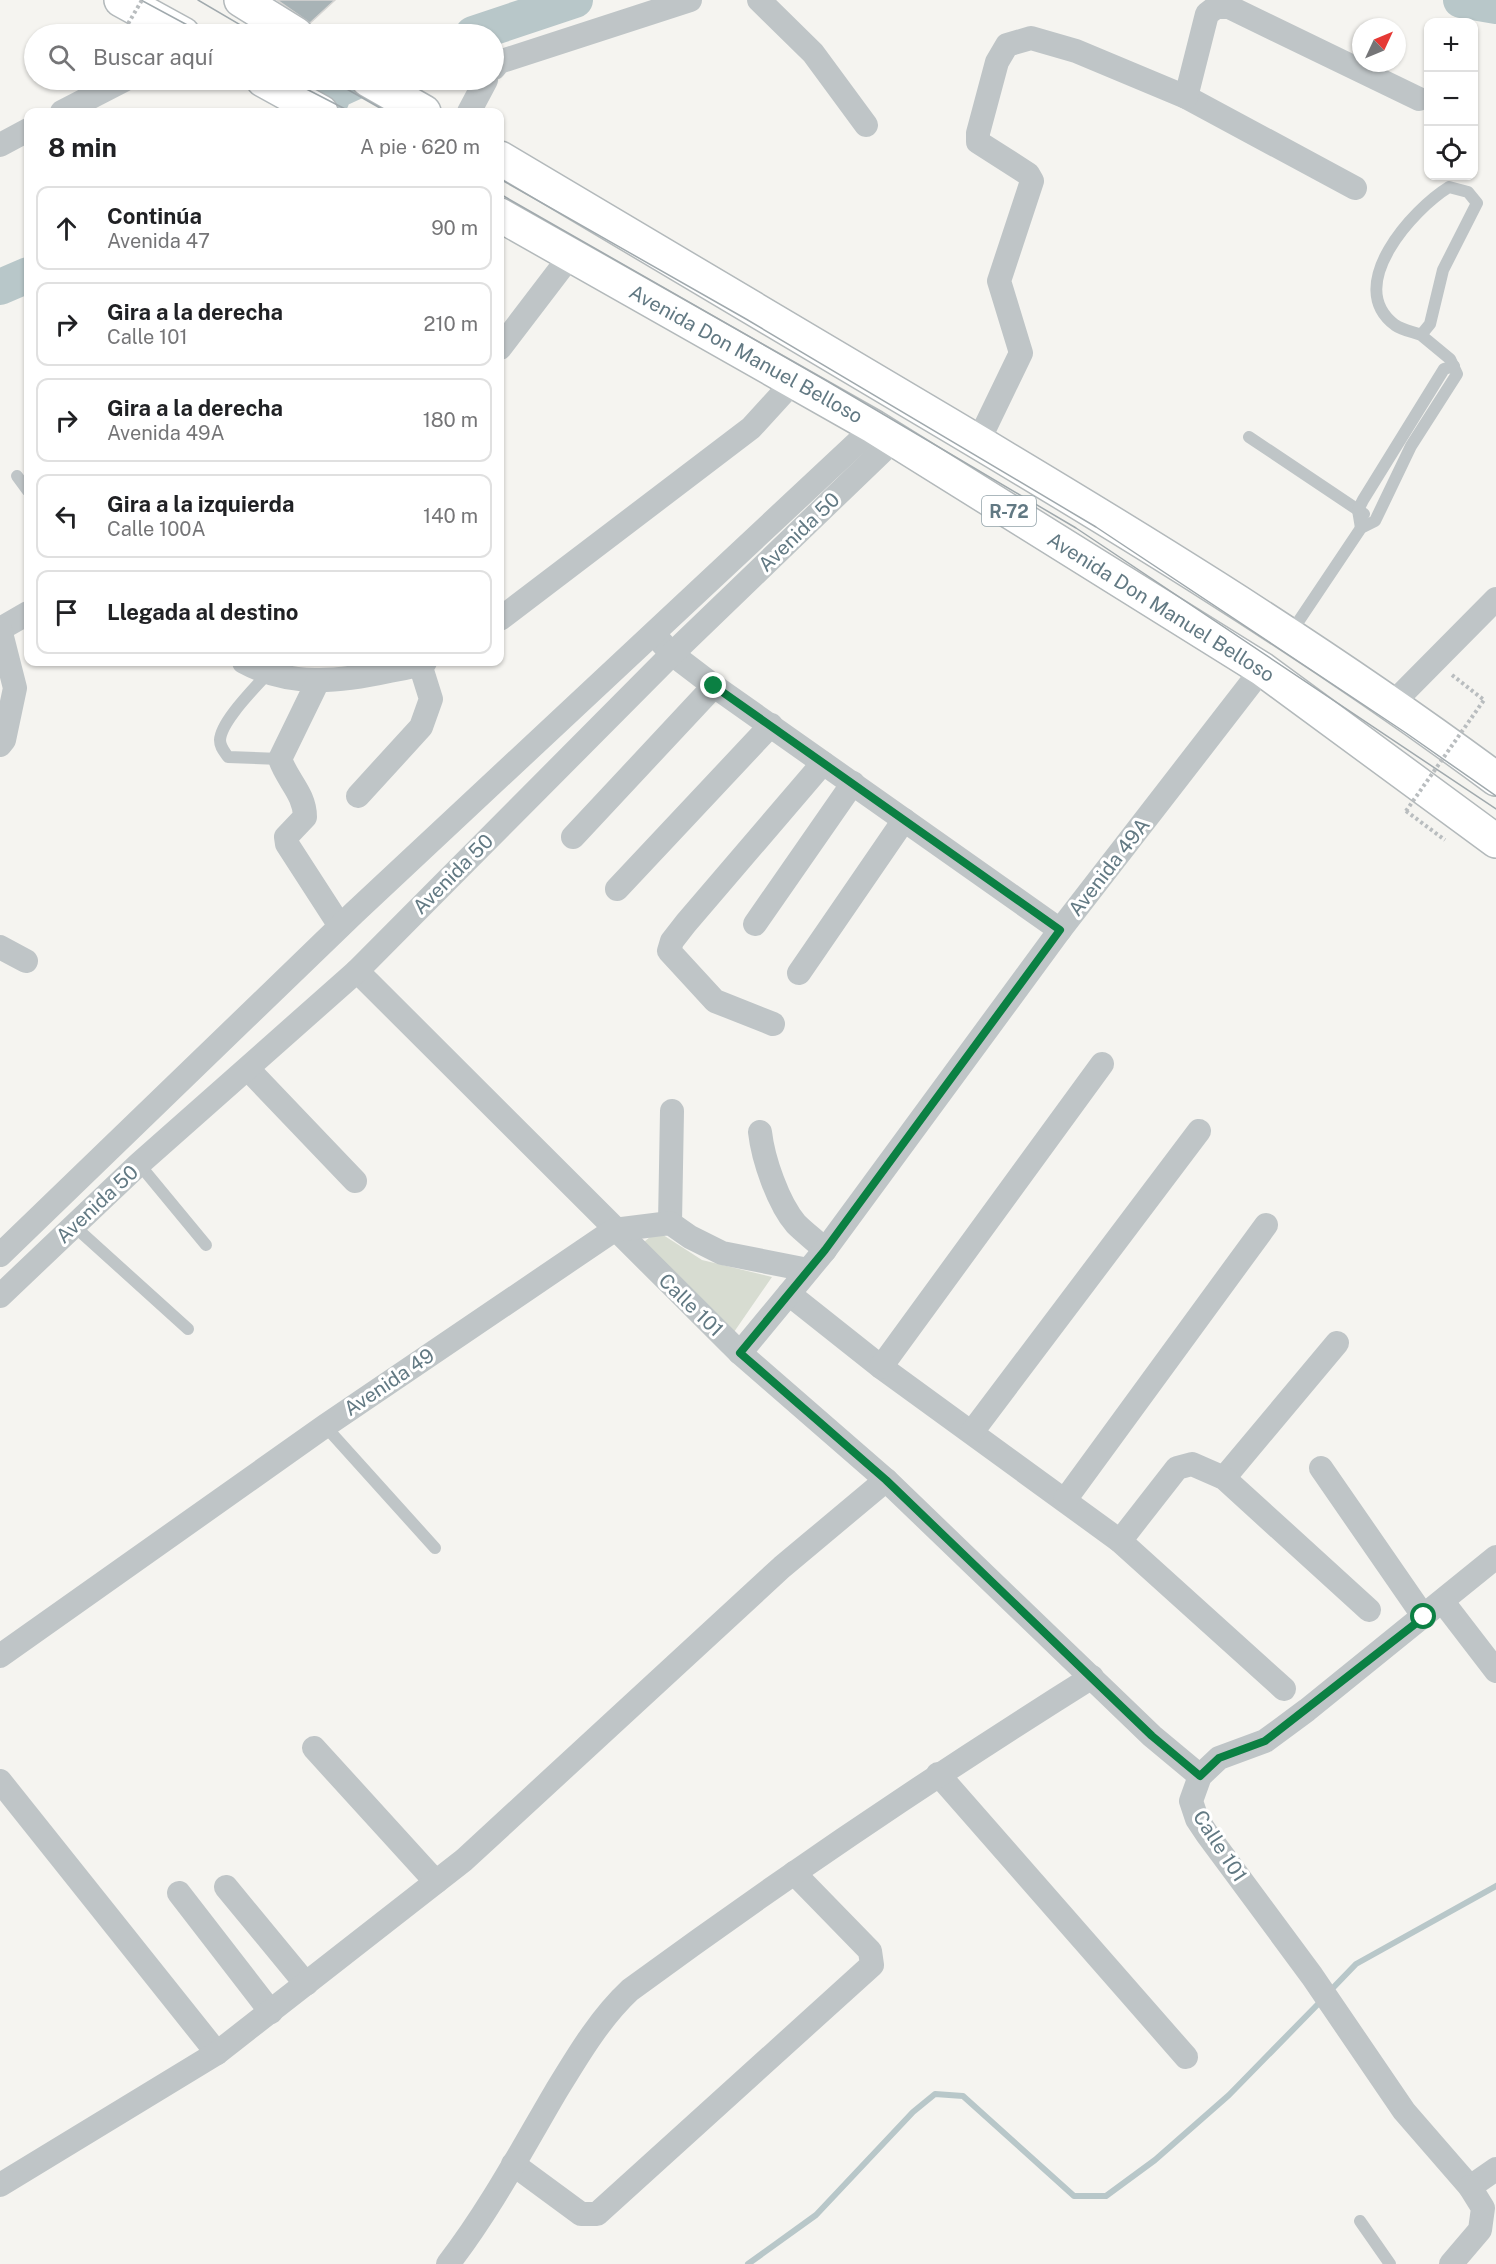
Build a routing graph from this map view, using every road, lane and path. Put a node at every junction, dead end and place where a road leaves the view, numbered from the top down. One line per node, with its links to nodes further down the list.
1 (121, 0): 5 (main road)
2 (241, 0): 6 (main road)
3 (690, 0): 7 (street)
4 (759, 0): 18 (street)
5 (157, 22)
6 (280, 24)
7 (504, 60)
8 (105, 90): 14 (street)
9 (281, 90): 15 (main road)
10 (386, 90): 16 (main road)
11 (481, 90): 17 (street)
12 (1186, 97): 13 (street); 22 (street); 30 (street)
13 (1419, 99)
14 (70, 108)
15 (314, 108)
16 (417, 108)
17 (471, 108)
18 (866, 125)
19 (24, 132): 20 (street)
20 (0, 146)
21 (504, 160): 30 (main road, Avenida Don Manuel Belloso / R-72)
22 (1355, 188)
23 (504, 216): 24 (main road, Avenida Don Manuel Belloso / R-72)
24 (571, 255): 26 (street); 27 (main road, Avenida Don Manuel Belloso / R-72)
25 (1421, 335): 25 (lane); 31 (lane)
26 (504, 343)
27 (794, 381): 28 (main road, Avenida Don Manuel Belloso / R-72); 39 (street)
28 (885, 433): 41 (street, Avenida 50); 43 (street, Avenida 50); 48 (main road, Avenida Don Manuel Belloso / R-72)
29 (1249, 437): 34 (lane)
30 (979, 440): 42 (main road, Avenida Don Manuel Belloso / R-72)
31 (1406, 443): 34 (lane); 35 (lane)
32 (17, 476): 33 (lane)
33 (24, 485)
34 (1359, 510): 35 (lane); 36 (lane)
35 (1375, 521): 36 (lane)
36 (1361, 528): 42 (lane)
37 (1496, 599): 44 (street)
38 (24, 615): 40 (street)
39 (504, 616)
40 (0, 629): 54 (street)
41 (653, 633): 43 (street); 66 (street, Avenida 50)
42 (1290, 634): 52 (main road, Avenida Don Manuel Belloso / R-72)
43 (672, 654): 51 (street); 70 (street, Avenida 50)
44 (1434, 661): 52 (street); 62 (path, bridge)
45 (252, 666): 49 (street)
46 (409, 666): 50 (street)
47 (423, 666): 59 (street)
48 (1262, 669): 63 (main road, Avenida Don Manuel Belloso / R-72); 67 (street, Avenida 49A)
49 (267, 674): 50 (street); 55 (lane)
50 (318, 681): 55 (street)
51 (714, 686): 53 (street); 61 (street)
52 (1393, 703): 57 (main road, Avenida Don Manuel Belloso / R-72)
53 (771, 725): 56 (street); 64 (street)
54 (0, 745)
55 (280, 759): 66 (street)
56 (823, 763): 58 (street); 72 (street)
57 (1496, 779)
58 (853, 783): 60 (street); 65 (street)
59 (358, 796)
60 (904, 820): 67 (street); 71 (street)
61 (573, 837)
62 (1445, 840)
63 (1496, 841)
64 (617, 889)
65 (755, 924)
66 (340, 926): 86 (street, Avenida 50)
67 (1060, 930): 85 (street, Avenida 49A)
68 (0, 947): 69 (street)
69 (26, 961)
70 (357, 971): 74 (street, Avenida 50); 83 (street, Calle 101)
71 (799, 973)
72 (773, 1024)
73 (1102, 1064): 93 (street)
74 (248, 1069): 78 (street, Avenida 50); 79 (street)
75 (672, 1111): 80 (street)
76 (1199, 1131): 95 (street)
77 (760, 1132): 85 (street)
78 (139, 1164): 82 (street, Avenida 50); 84 (lane)
79 (356, 1181)
80 (670, 1223): 83 (street, Avenida 49); 87 (street)
81 (1266, 1225): 99 (street)
82 (74, 1226): 89 (street, Avenida 50); 90 (lane)
83 (614, 1230): 92 (street, Calle 101); 94 (street, Avenida 49)
84 (206, 1245)
85 (825, 1250): 87 (street, Avenida 49A)
86 (0, 1255)
87 (808, 1270): 88 (street, Avenida 49A)
88 (789, 1294): 92 (street, Avenida 49A); 93 (street)
89 (0, 1296)
90 (188, 1329)
91 (1337, 1343): 97 (street)
92 (740, 1353): 98 (street, Calle 101)
93 (881, 1367): 95 (street)
94 (325, 1426): 101 (lane); 106 (street, Avenida 49)
95 (972, 1432): 99 (street)
96 (1321, 1468): 105 (street)
97 (1224, 1478): 100 (street); 104 (street)
98 (886, 1480): 108 (street, Calle 101); 115 (street)
99 (1065, 1500): 100 (street)
100 (1120, 1541): 109 (street)
101 (435, 1548)
102 (1496, 1557): 103 (street)
103 (1443, 1602): 105 (street); 107 (street)
104 (1369, 1610)
105 (1424, 1617): 112 (street)
106 (0, 1656)
107 (1496, 1671)
108 (1092, 1677): 111 (street); 112 (street, Calle 101)
109 (1284, 1689)
110 (314, 1748): 115 (street)
111 (938, 1774): 114 (street); 121 (street)
112 (1200, 1776): 125 (street, Calle 101)
113 (0, 1781): 120 (street)
114 (794, 1873): 122 (street); 122 (street)
115 (436, 1882): 118 (street)
116 (226, 1887): 118 (street)
117 (179, 1893): 119 (street)
118 (306, 1984): 119 (street)
119 (271, 2012): 120 (street)
120 (217, 2053): 124 (street)
121 (1186, 2057)
122 (513, 2164): 127 (street)
123 (1496, 2169): 125 (street)
124 (0, 2185)
125 (1470, 2187): 129 (street, Calle 101)
126 (1360, 2221): 128 (lane)
127 (448, 2264)
128 (1390, 2264)
129 (1451, 2264)

